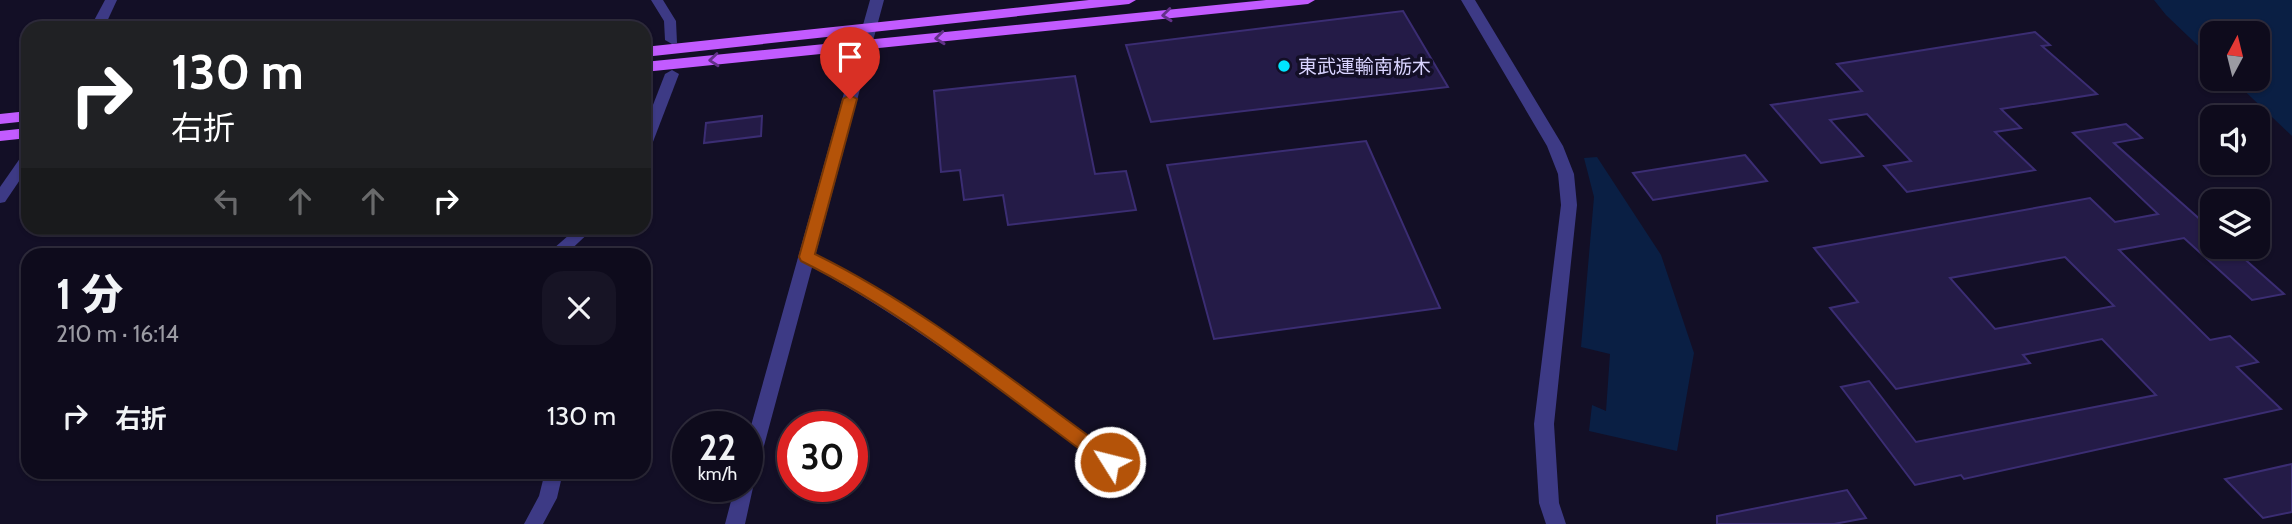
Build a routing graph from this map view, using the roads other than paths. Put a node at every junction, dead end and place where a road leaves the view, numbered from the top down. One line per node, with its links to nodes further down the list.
1 (111, 0): 7 (street)
2 (657, 0): 9 (street)
3 (877, 0): 8 (street)
4 (1129, 0): 8 (main road)
5 (1308, 0): 10 (main road, one-way to 10)
6 (1468, 0): 30 (street)
7 (100, 21)
8 (870, 27): 10 (street); 11 (main road)
9 (672, 40)
10 (865, 46): 12 (main road, one-way to 12); 23 (street)
11 (651, 51)
12 (651, 66)
13 (672, 74): 16 (street)
14 (21, 117): 15 (main road)
15 (0, 119)
16 (651, 129)
17 (21, 134): 18 (main road)
18 (0, 136)
19 (21, 168): 20 (street)
20 (0, 198)
21 (578, 235): 22 (street)
22 (562, 248)
23 (807, 257): 24 (street); 25 (street)
24 (763, 418)
25 (1110, 462)
26 (552, 479): 28 (street)
27 (741, 502): 29 (street)
28 (533, 524)
29 (735, 524)
30 (1556, 524)

